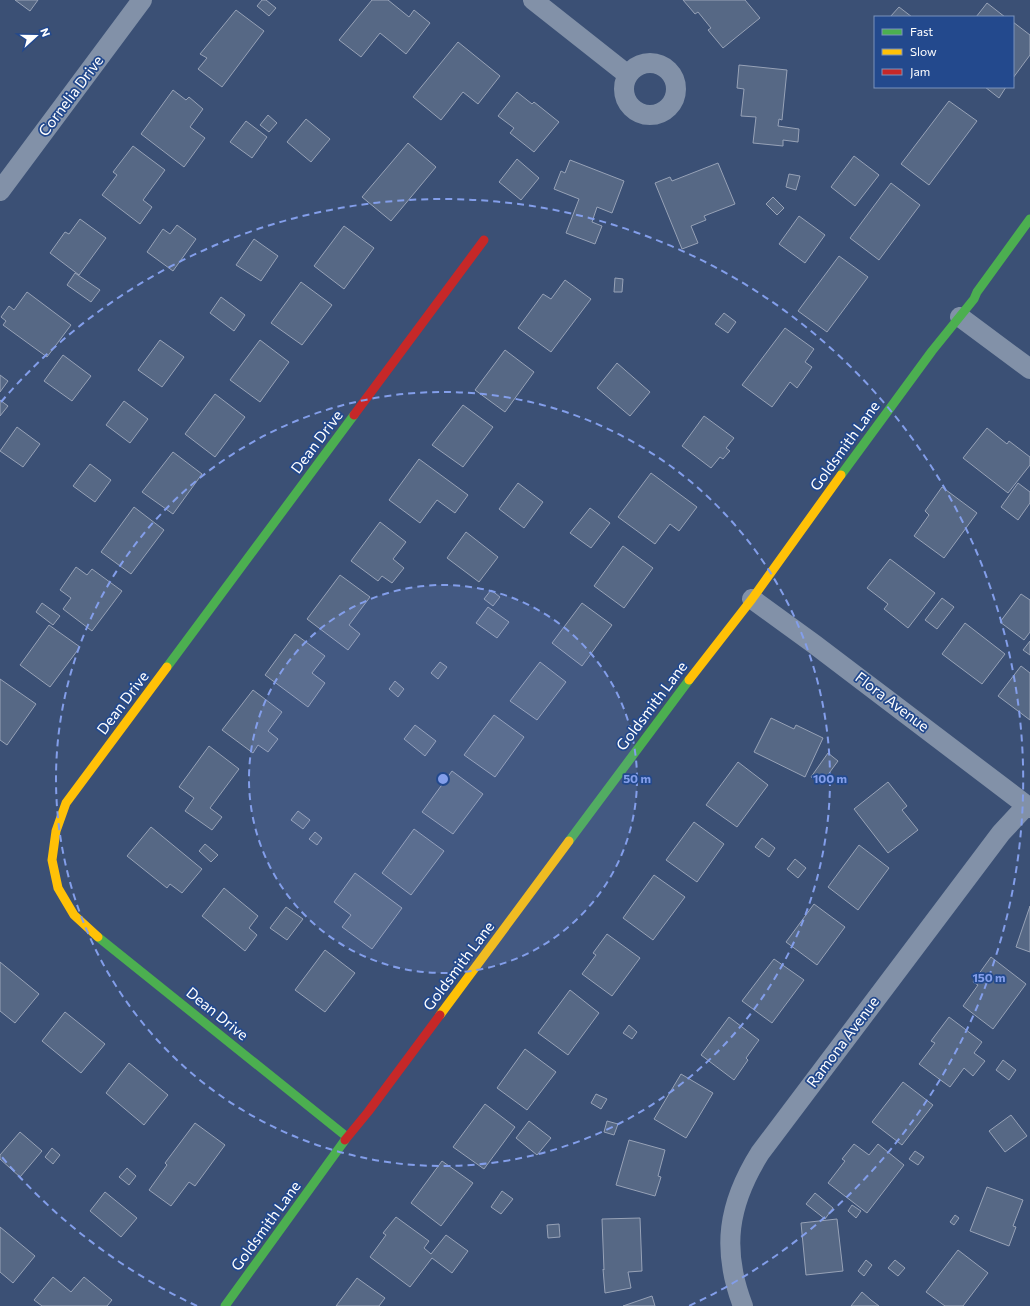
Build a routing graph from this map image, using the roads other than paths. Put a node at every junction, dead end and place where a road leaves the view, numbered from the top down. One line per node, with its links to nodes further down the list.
1 (142, 0): 4 (street, Cornelia Drive)
2 (533, 0): 3 (street)
3 (628, 75)
4 (0, 191)
5 (1030, 219): 7 (street, Goldsmith Lane)
6 (484, 240): 11 (street, Dean Drive)
7 (960, 317): 8 (street); 9 (street, Goldsmith Lane)
8 (1030, 368)
9 (752, 599): 10 (street, Flora Avenue); 11 (street, Goldsmith Lane)
10 (1028, 806): 13 (street, Ramona Avenue)
11 (347, 1137): 12 (street, Goldsmith Lane)
12 (225, 1306)
13 (743, 1306)

